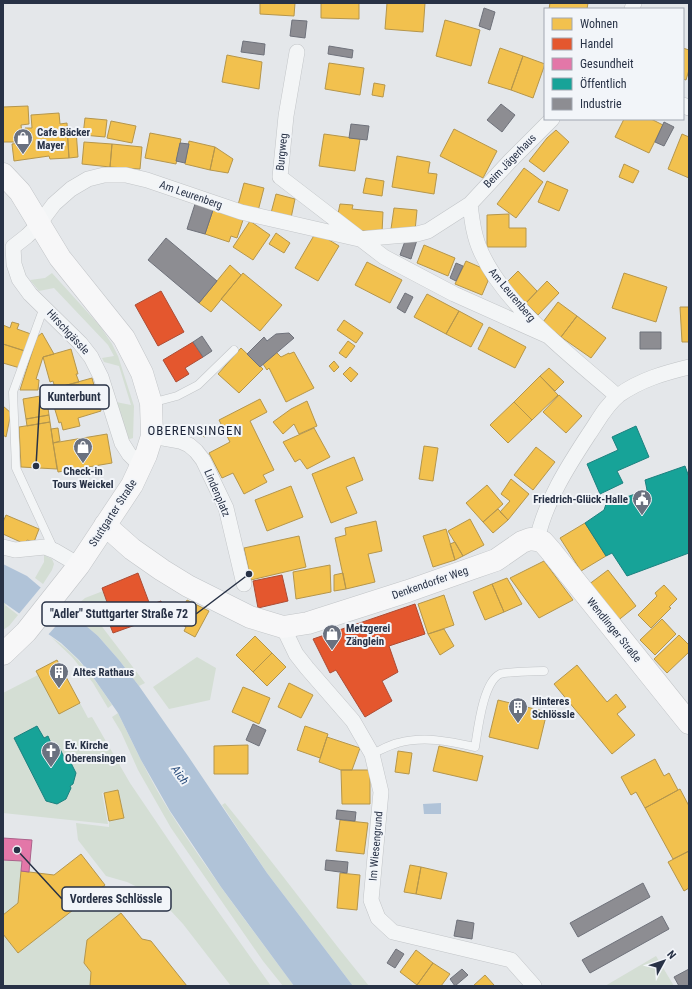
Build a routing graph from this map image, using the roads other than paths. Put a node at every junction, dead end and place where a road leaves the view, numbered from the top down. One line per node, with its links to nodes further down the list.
1 (297, 52): 6 (street, Burgweg)
2 (551, 120): 4 (street, Beim Jägerhaus)
3 (3, 174): 5 (main road, Stuttgarter Straße)
4 (470, 204): 6 (street, Am Leurenberg); 9 (street, Am Leurenberg)
5 (39, 224): 6 (street, Am Leurenberg); 7 (street, Am Leurenberg); 13 (main road, Stuttgarter Straße)
6 (359, 238): 9 (street, Am Leurenberg)
7 (8, 245): 8 (street, Hirschgässle)
8 (44, 306): 15 (street, Hirschgässle); 19 (lane, Hirschgässle)
9 (548, 336): 12 (street, Am Leurenberg)
10 (234, 350): 13 (lane)
11 (689, 368): 12 (street)
12 (618, 396): 17 (street)
13 (150, 403): 14 (main road, Stuttgarter Straße)
14 (152, 436): 15 (main road, Stuttgarter Straße); 21 (street, Lindenplatz)
15 (141, 466): 16 (main road, Stuttgarter Straße)
16 (105, 525): 20 (main road, Stuttgarter Straße); 22 (main road, Denkendorfer Weg)
17 (537, 540): 22 (main road, Denkendorfer Weg); 25 (main road, Wendlinger Straße)
18 (3, 547): 19 (street)
19 (55, 551): 20 (street)
20 (79, 565): 23 (main road, Stuttgarter Straße)
21 (244, 584)
22 (283, 627): 26 (street, Im Wiesengrund)
23 (3, 654)
24 (544, 671): 26 (lane)
25 (689, 723)
26 (372, 754): 27 (street, Im Wiesengrund)
27 (534, 986)

